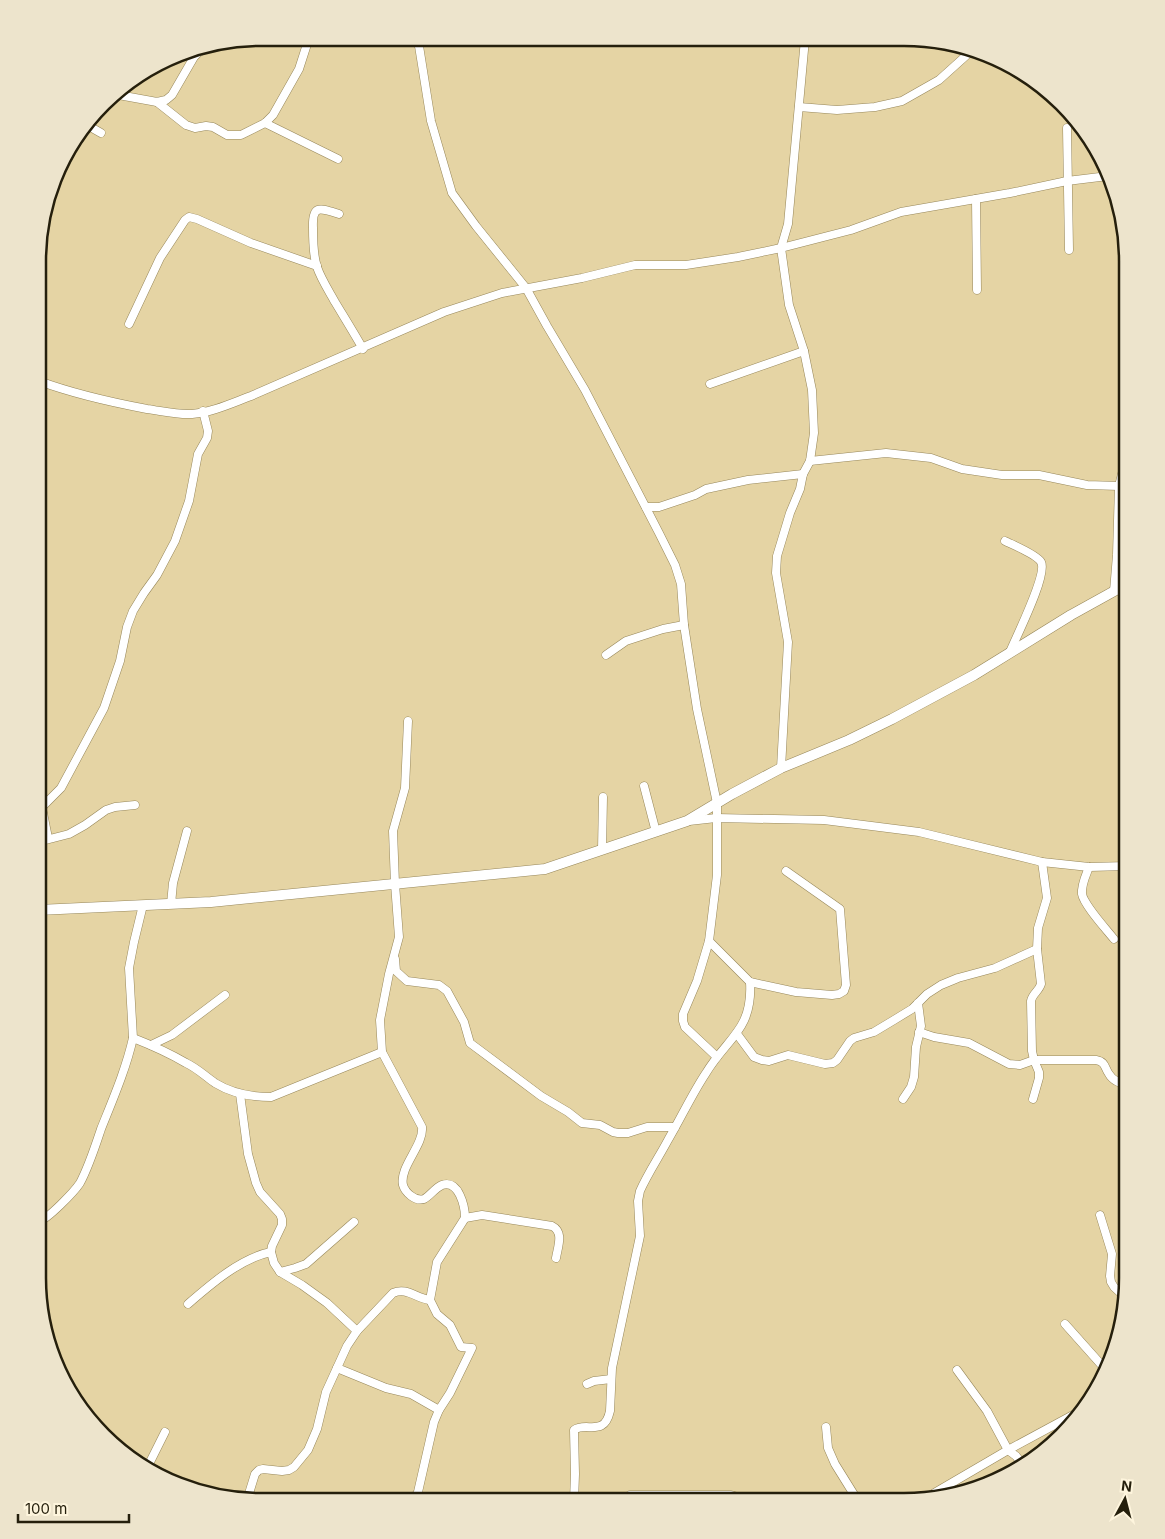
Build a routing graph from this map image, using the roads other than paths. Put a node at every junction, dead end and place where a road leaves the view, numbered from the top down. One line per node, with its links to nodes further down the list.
1 (306, 46): 9 (street)
2 (419, 46): 21 (street)
3 (804, 46): 8 (street)
4 (966, 56): 8 (street)
5 (194, 57): 7 (street)
6 (123, 96): 7 (street)
7 (158, 102): 9 (street)
8 (799, 106): 18 (street)
9 (265, 123): 13 (street)
10 (92, 128): 12 (street)
11 (1067, 128): 15 (street)
12 (101, 133)
13 (338, 159)
14 (1101, 177): 15 (street)
15 (1067, 181): 16 (street); 19 (street)
16 (976, 199): 18 (street); 22 (street)
17 (339, 214): 20 (street)
18 (781, 248): 21 (street); 25 (street)
19 (1069, 250)
20 (317, 266): 23 (street); 24 (street)
21 (526, 288): 24 (street); 32 (street)
22 (976, 290)
23 (129, 324)
24 (363, 349): 28 (street)
25 (804, 351): 27 (street); 29 (street)
26 (46, 384): 28 (street)
27 (710, 384)
28 (204, 411): 43 (street)
29 (810, 461): 30 (street); 31 (street)
30 (803, 474): 32 (street); 40 (street)
31 (1119, 486): 35 (street)
32 (646, 507): 36 (street)
33 (1005, 541): 37 (street)
34 (1119, 588): 35 (main road)
35 (1114, 591): 37 (main road)
36 (684, 626): 38 (street); 44 (street)
37 (1010, 652): 40 (main road)
38 (606, 655)
39 (408, 721): 57 (street)
40 (781, 768): 44 (main road)
41 (644, 786): 50 (street)
42 (603, 797): 52 (street)
43 (46, 803)
44 (717, 804): 46 (street); 47 (main road)
45 (135, 805): 51 (street)
46 (716, 818): 47 (street); 53 (street); 62 (street)
47 (687, 821): 50 (main road)
48 (46, 828): 51 (street)
49 (187, 831): 58 (street)
50 (656, 832): 52 (main road)
51 (48, 838)
52 (602, 850): 57 (main road)
53 (1042, 862): 55 (street); 63 (street)
54 (1119, 866): 55 (street)
55 (1089, 867): 61 (street)
56 (786, 871): 65 (street)
57 (395, 884): 58 (main road); 64 (street)
58 (171, 904): 59 (main road)
59 (143, 905): 60 (main road); 70 (street)
60 (46, 910)
61 (1114, 939)
62 (710, 941): 65 (street); 73 (street)
63 (1037, 949): 67 (street); 74 (street)
64 (394, 955): 72 (street); 79 (street)
65 (750, 982): 69 (street)
66 (224, 995): 71 (street)
67 (918, 1003): 68 (street); 69 (street)
68 (919, 1032): 74 (street); 78 (street)
69 (737, 1034): 73 (street)
70 (133, 1038): 71 (street); 81 (street)
71 (151, 1045): 76 (street)
72 (382, 1052): 76 (street); 82 (street)
73 (717, 1057): 79 (street)
74 (1034, 1060): 75 (street); 77 (street)
75 (1119, 1083)
76 (240, 1094): 84 (street)
77 (1033, 1098)
78 (903, 1099)
79 (675, 1127): 95 (street)
80 (1100, 1215): 87 (street)
81 (46, 1217)
82 (465, 1218): 85 (street); 88 (street)
83 (354, 1222): 86 (street)
84 (271, 1252): 86 (street); 89 (street)
85 (556, 1258)
86 (280, 1272): 91 (street)
87 (1118, 1291)
88 (430, 1300): 91 (street); 97 (street)
89 (188, 1304)
90 (1065, 1324): 92 (street)
91 (357, 1331): 93 (street)
92 (1101, 1364)
93 (338, 1368): 97 (street); 105 (street)
94 (958, 1370): 101 (street)
95 (611, 1379): 96 (street); 107 (street)
96 (587, 1384)
97 (439, 1410): 106 (street)
98 (1068, 1418): 101 (street)
99 (826, 1427): 108 (street)
100 (165, 1432): 103 (street)
101 (1008, 1450): 102 (street); 104 (street)
102 (1019, 1459)
103 (150, 1462)
104 (940, 1490)
105 (249, 1492)
106 (418, 1493)
107 (574, 1493)
108 (853, 1493)

